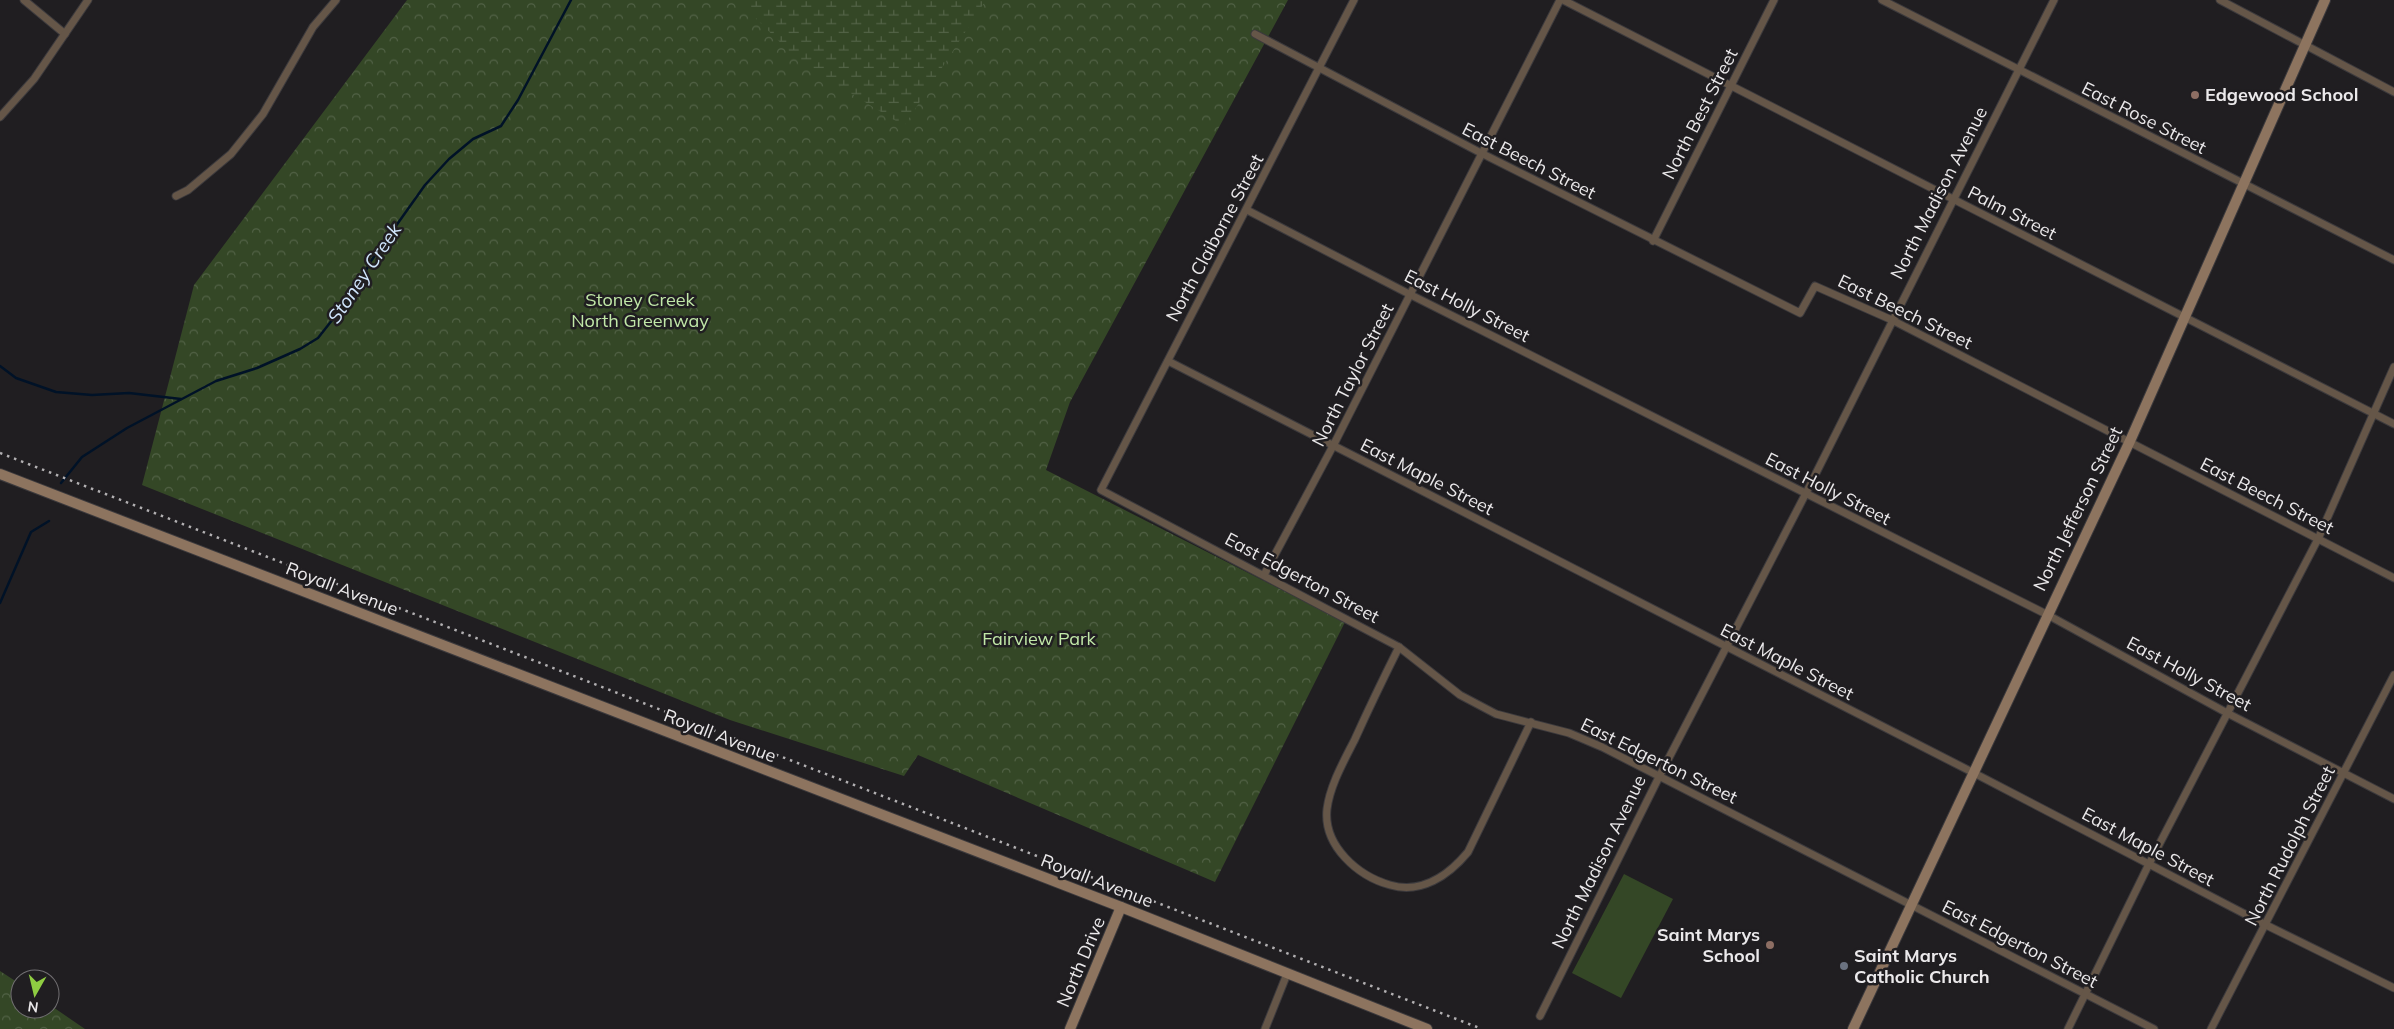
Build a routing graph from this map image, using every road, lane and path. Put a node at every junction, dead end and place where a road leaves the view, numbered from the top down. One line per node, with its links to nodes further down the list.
1 (24, 0): 11 (street)
2 (88, 0): 11 (street)
3 (336, 0): 21 (street)
4 (1354, 0): 14 (street, North Claiborne Street)
5 (1562, 0): 16 (street, Palm Street); 19 (street, North Taylor Street)
6 (1774, 0): 16 (street, North Best Street)
7 (1882, 0): 15 (street, East Rose Street)
8 (2054, 0): 15 (street, North Madison Avenue)
9 (2220, 0): 13 (street)
10 (2326, 0): 13 (street, North Jefferson Street)
11 (65, 34): 18 (street)
12 (1255, 34): 14 (street, East Beech Street)
13 (2304, 45): 17 (street); 20 (street, North Jefferson Street)
14 (1319, 70): 19 (street, East Beech Street); 23 (street, North Claiborne Street)
15 (2018, 70): 20 (street, East Rose Street); 22 (street, North Madison Avenue)
16 (1731, 86): 22 (street, Palm Street); 24 (street, North Best Street)
17 (2394, 92)
18 (0, 117)
19 (1480, 153): 24 (street, East Beech Street); 26 (street, North Taylor Street)
20 (2244, 186): 25 (street, East Rose Street); 27 (street, North Jefferson Street)
21 (176, 196)
22 (1953, 199): 27 (street, Palm Street); 28 (street, North Madison Avenue)
23 (1246, 210): 26 (street, East Holly Street); 29 (street, North Claiborne Street)
24 (1653, 241): 28 (street, East Beech Street)
25 (2394, 260)
26 (1410, 295): 34 (street, North Taylor Street); 37 (street, East Holly Street)
27 (2183, 318): 31 (street, Palm Street); 33 (street, North Jefferson Street)
28 (1892, 320): 33 (street, East Beech Street); 37 (street, North Madison Avenue)
29 (1168, 361): 34 (street, East Maple Street); 36 (street, North Claiborne Street)
30 (2394, 366): 31 (street)
31 (2374, 415): 32 (street, Palm Street); 38 (street)
32 (2394, 424)
33 (2130, 441): 38 (street, East Beech Street); 41 (street, North Jefferson Street)
34 (1333, 446): 39 (street, North Taylor Street); 43 (street, East Maple Street)
35 (0, 474): 53 (street, Royall Avenue)
36 (1102, 490): 39 (street, East Edgerton Street)
37 (1805, 494): 41 (street, East Holly Street); 43 (street, North Madison Avenue)
38 (2318, 539): 40 (street, East Beech Street); 45 (street)
39 (1264, 575): 42 (street, East Edgerton Street)
40 (2394, 578)
41 (2046, 614): 45 (street, East Holly Street); 47 (street, North Jefferson Street)
42 (1399, 647): 46 (street, East Edgerton Street); 46 (street)
43 (1725, 647): 47 (street, East Maple Street); 49 (street, North Madison Avenue)
44 (2394, 675): 48 (street, North Rudolph Street)
45 (2229, 714): 48 (street, East Holly Street); 51 (street)
46 (1531, 722): 49 (street, East Edgerton Street)
47 (1972, 772): 51 (street, East Maple Street); 52 (street, North Jefferson Street)
48 (2345, 774): 50 (street, East Holly Street); 54 (street, North Rudolph Street)
49 (1659, 777): 52 (street, East Edgerton Street); 58 (street, North Madison Avenue)
50 (2394, 799)
51 (2149, 864): 54 (street, East Maple Street); 57 (street)
52 (1911, 904): 57 (street, East Edgerton Street); 62 (street, North Jefferson Street)
53 (1121, 908): 55 (street, Royall Avenue); 59 (street, North Drive)
54 (2266, 925): 56 (street, East Maple Street); 65 (street, North Rudolph Street)
55 (1287, 974): 60 (street); 61 (street, Royall Avenue)
56 (2394, 988)
57 (2086, 994): 63 (street); 64 (street, East Edgerton Street)
58 (1540, 1016)
59 (1070, 1029)
60 (1265, 1029)
61 (1427, 1029)
62 (1853, 1029)
63 (2068, 1029)
64 (2154, 1029)
65 (2212, 1029)

